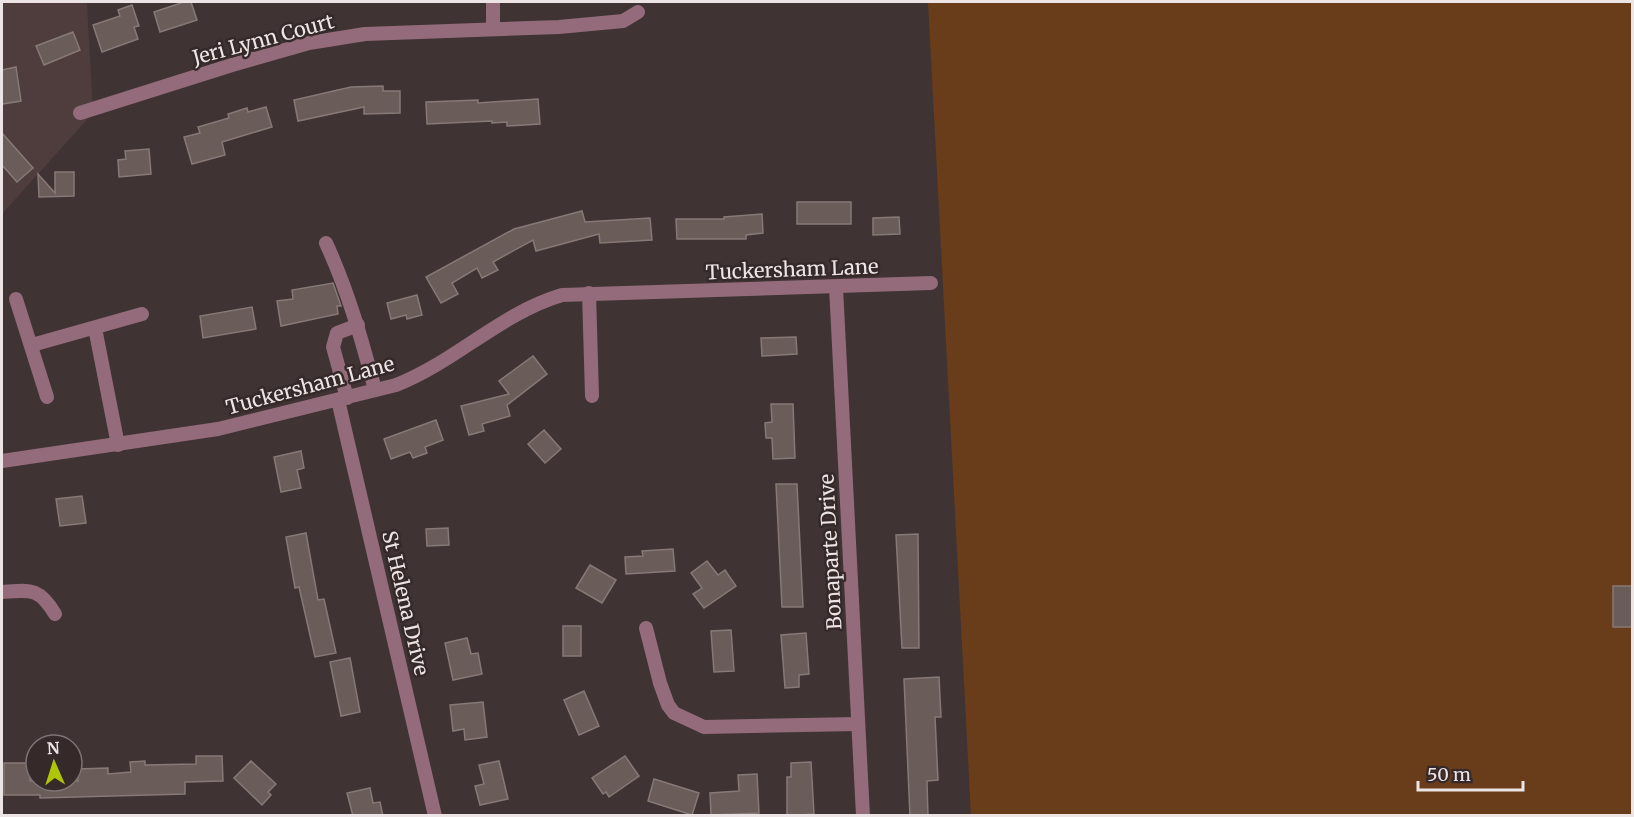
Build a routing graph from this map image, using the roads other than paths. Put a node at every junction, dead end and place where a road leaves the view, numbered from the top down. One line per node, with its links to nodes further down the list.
1 (493, 2): 3 (street)
2 (638, 12): 3 (street, Jeri Lynn Court)
3 (493, 28): 4 (street, Jeri Lynn Court)
4 (80, 113)
5 (326, 243): 11 (street)
6 (931, 283): 7 (street, Tuckersham Lane)
7 (836, 287): 8 (street, Tuckersham Lane); 23 (street, Bonaparte Drive)
8 (588, 293): 14 (street, Tuckersham Lane); 15 (street)
9 (16, 299): 13 (street)
10 (142, 314): 12 (street)
11 (358, 325): 14 (street); 17 (street, St Helena Drive)
12 (94, 328): 13 (street); 18 (street)
13 (32, 345): 16 (street)
14 (375, 390): 17 (street, Tuckersham Lane)
15 (592, 396)
16 (47, 397)
17 (343, 399): 18 (street, Tuckersham Lane); 24 (street, St Helena Drive)
18 (118, 445): 19 (street, Tuckersham Lane)
19 (2, 461)
20 (2, 592): 21 (street)
21 (55, 614)
22 (646, 628): 23 (street)
23 (858, 724): 25 (street, Bonaparte Drive)
24 (435, 816)
25 (863, 816)

